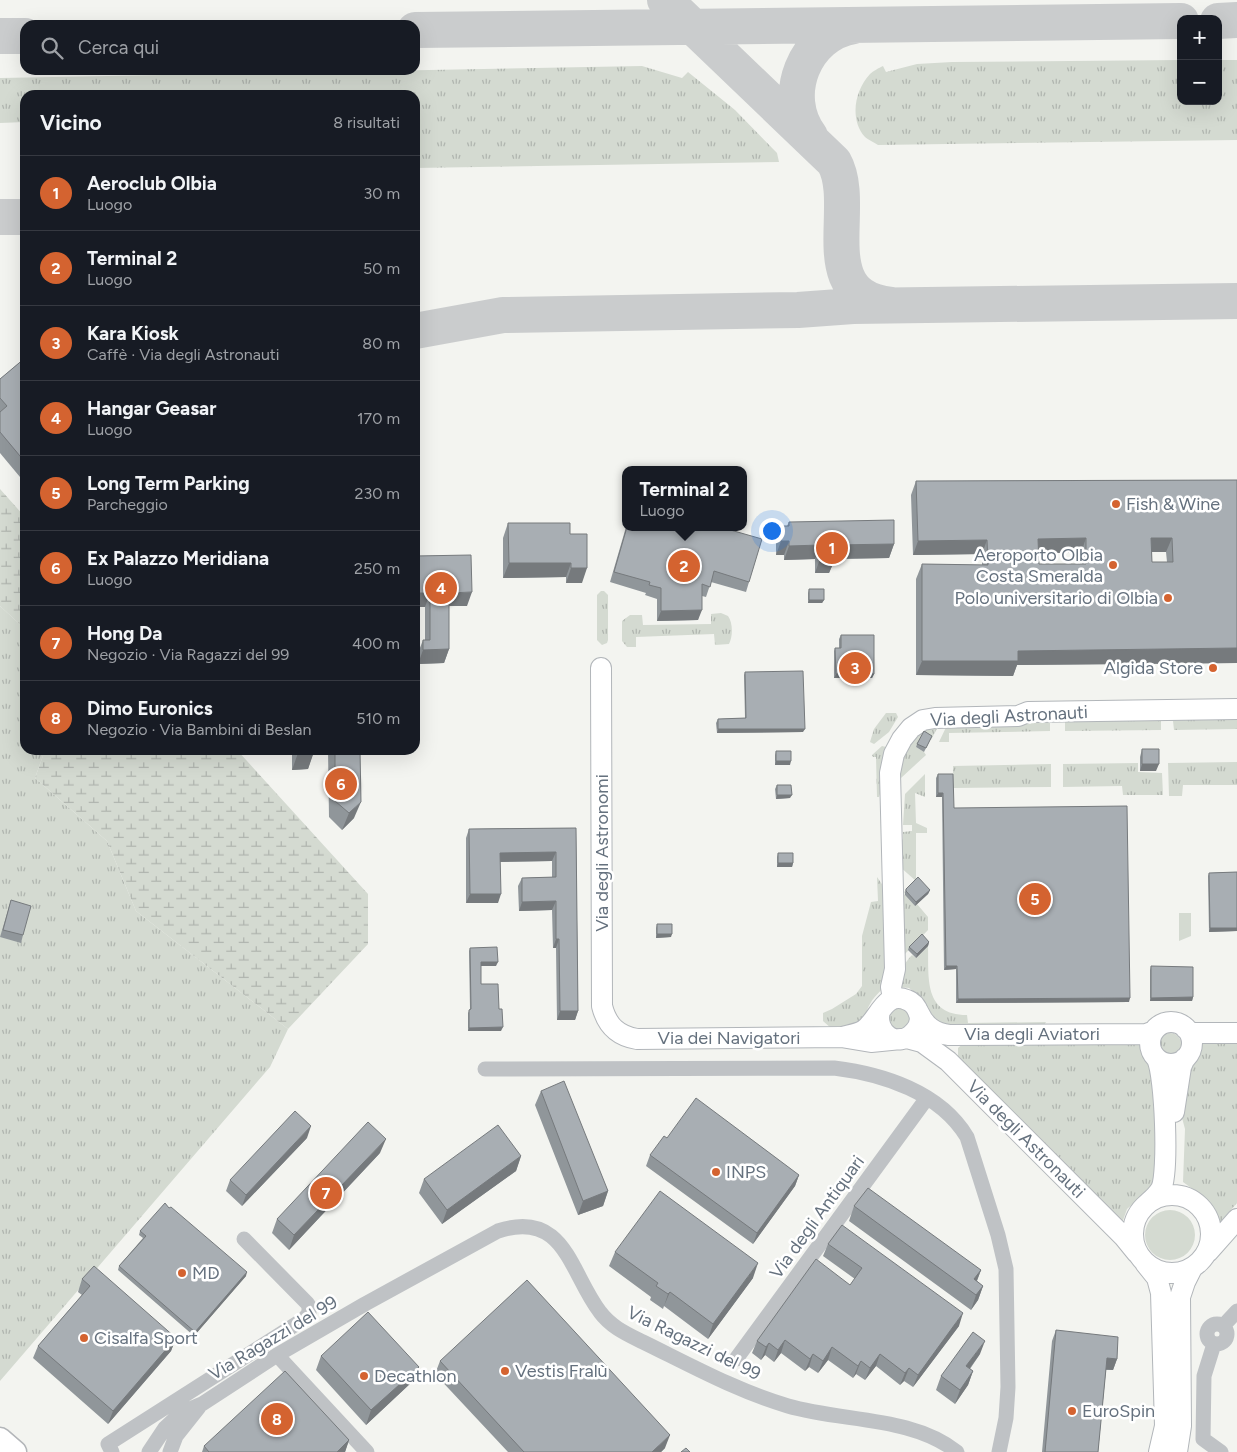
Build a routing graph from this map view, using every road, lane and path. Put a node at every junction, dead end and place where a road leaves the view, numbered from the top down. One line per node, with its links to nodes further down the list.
1 (601, 668): 7 (main road, Via degli Astronomi)
2 (1237, 709): 3 (main road, Via degli Astronauti)
3 (886, 1005): 4 (main road); 9 (main road, Via dei Navigatori); 10 (main road)
4 (919, 1013): 6 (main road, Via degli Aviatori); 10 (main road)
5 (1186, 1029): 6 (main road); 8 (main road); 11 (main road)
6 (1154, 1031): 12 (main road)
7 (618, 1033): 9 (main road, Via dei Navigatori)
8 (1237, 1033)
9 (841, 1037): 10 (main road, Via dei Navigatori)
10 (904, 1039): 19 (main road, Via degli Astronauti)
11 (1185, 1058): 12 (main road); 15 (main road)
12 (1157, 1059): 16 (main road)
13 (484, 1069): 14 (street)
14 (927, 1098): 25 (street, Via degli Antiquari); 35 (street)
15 (1193, 1202): 16 (main road); 20 (main road)
16 (1146, 1205): 19 (main road)
17 (1237, 1218): 20 (main road)
18 (244, 1239): 30 (street)
19 (1140, 1257): 20 (main road); 36 (main road, Via degli Astronauti)
20 (1197, 1263): 22 (main road)
21 (1237, 1311): 23 (street)
22 (1180, 1330): 23 (street); 37 (main road)
23 (1210, 1339): 28 (street)
24 (277, 1355): 26 (street, Via Ragazzi del 99); 33 (street); 34 (street, Via Ragazzi del 99)
25 (736, 1358)
26 (202, 1404): 31 (street, Via Ragazzi del 99); 32 (street, Via Ragazzi del 99)
27 (0, 1438): 29 (main road)
28 (1200, 1446): 38 (street)
29 (15, 1452)
30 (112, 1452)
31 (149, 1452)
32 (170, 1452)
33 (367, 1452)
34 (957, 1452)
35 (999, 1452)
36 (1159, 1452)
37 (1177, 1452)
38 (1221, 1452)

